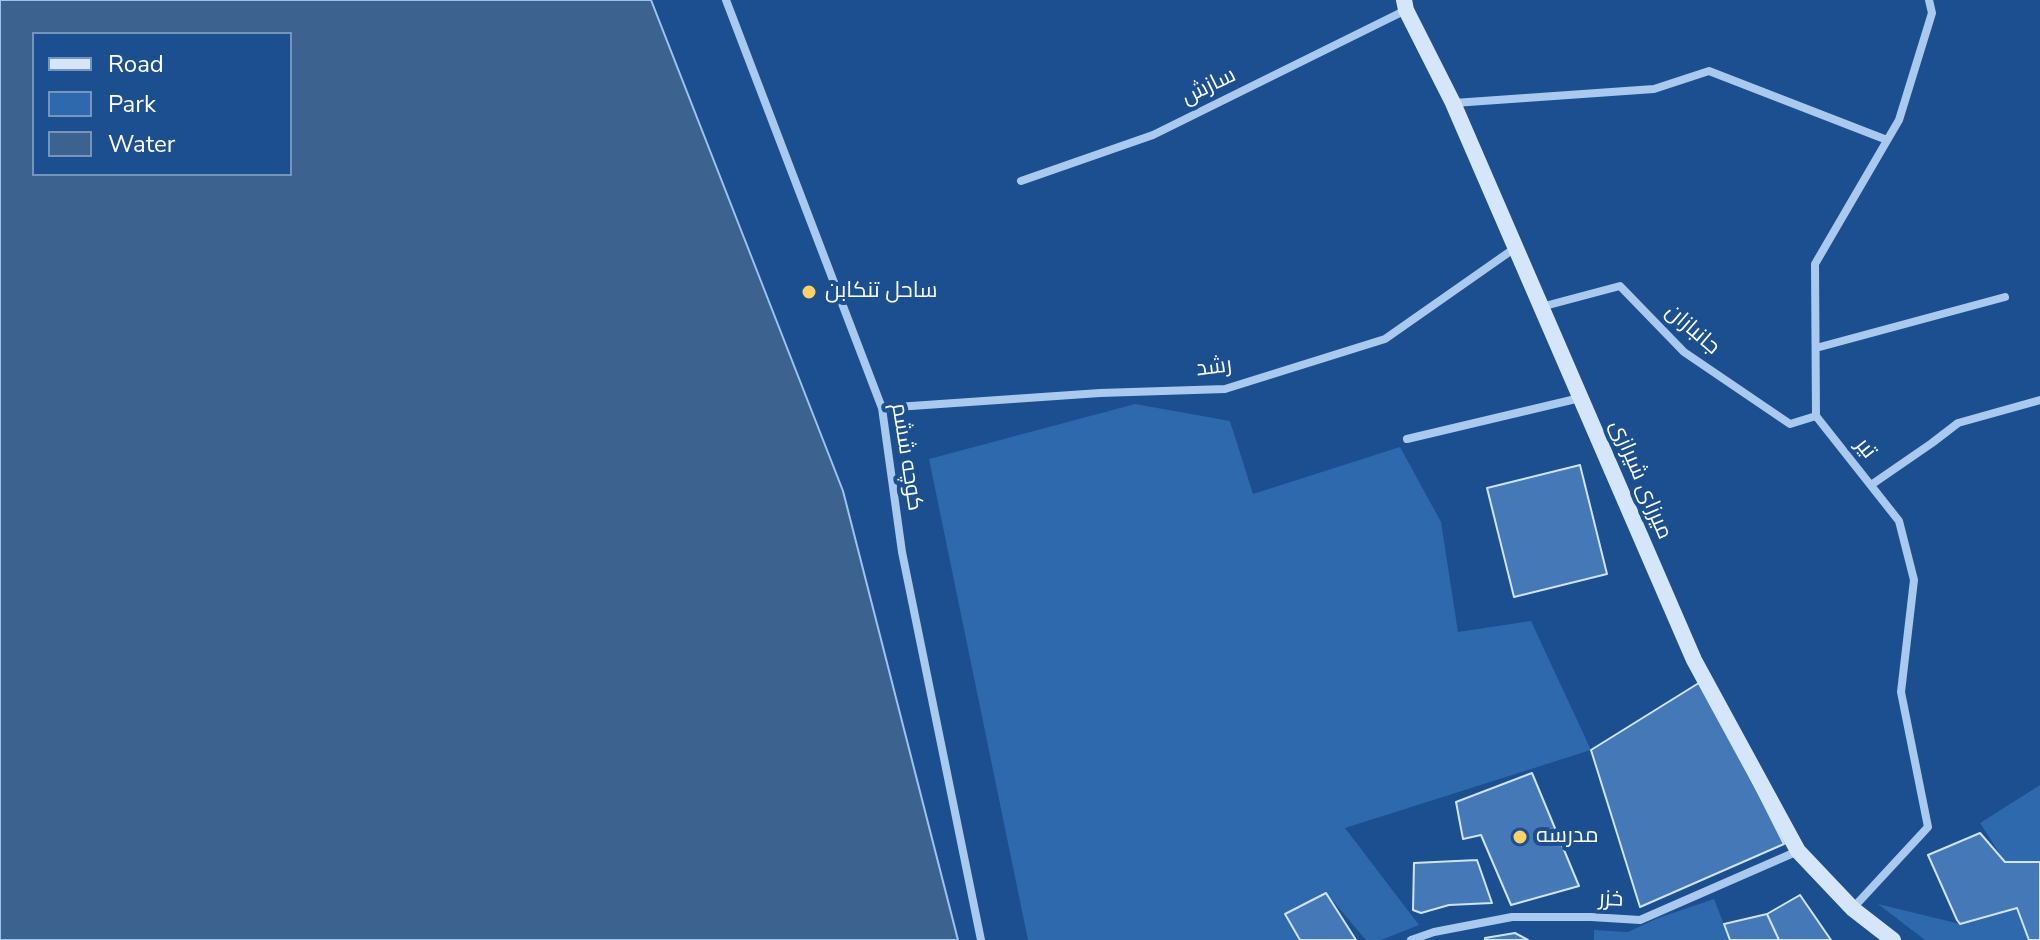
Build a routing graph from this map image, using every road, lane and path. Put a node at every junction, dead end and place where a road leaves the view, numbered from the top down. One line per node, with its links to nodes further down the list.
1 (726, 0): 13 (street, کوچه ششم)
2 (1929, 0): 5 (street)
3 (1405, 5): 4 (main road, میرزای شیرازی); 6 (street, سازش)
4 (1453, 103): 5 (street); 7 (main road, میرزای شیرازی)
5 (1887, 140): 10 (street)
6 (1021, 181)
7 (1516, 247): 9 (main road, میرزای شیرازی); 13 (street, رشد)
8 (2005, 297): 10 (street)
9 (1541, 307): 11 (main road, میرزای شیرازی); 14 (street, جانبازان)
10 (1816, 348): 14 (street)
11 (1581, 398): 15 (street); 17 (main road, میرزای شیرازی)
12 (2040, 400): 16 (street)
13 (882, 408): 19 (street, کوچه ششم)
14 (1816, 416): 16 (street, تیر)
15 (1407, 439)
16 (1871, 485): 18 (street, تیر)
17 (1798, 851): 18 (main road, میرزای شیرازی); 20 (street, خزر)
18 (1853, 909): 21 (main road, میرزای شیرازی)
19 (981, 940)
20 (1411, 940)
21 (1893, 940)

